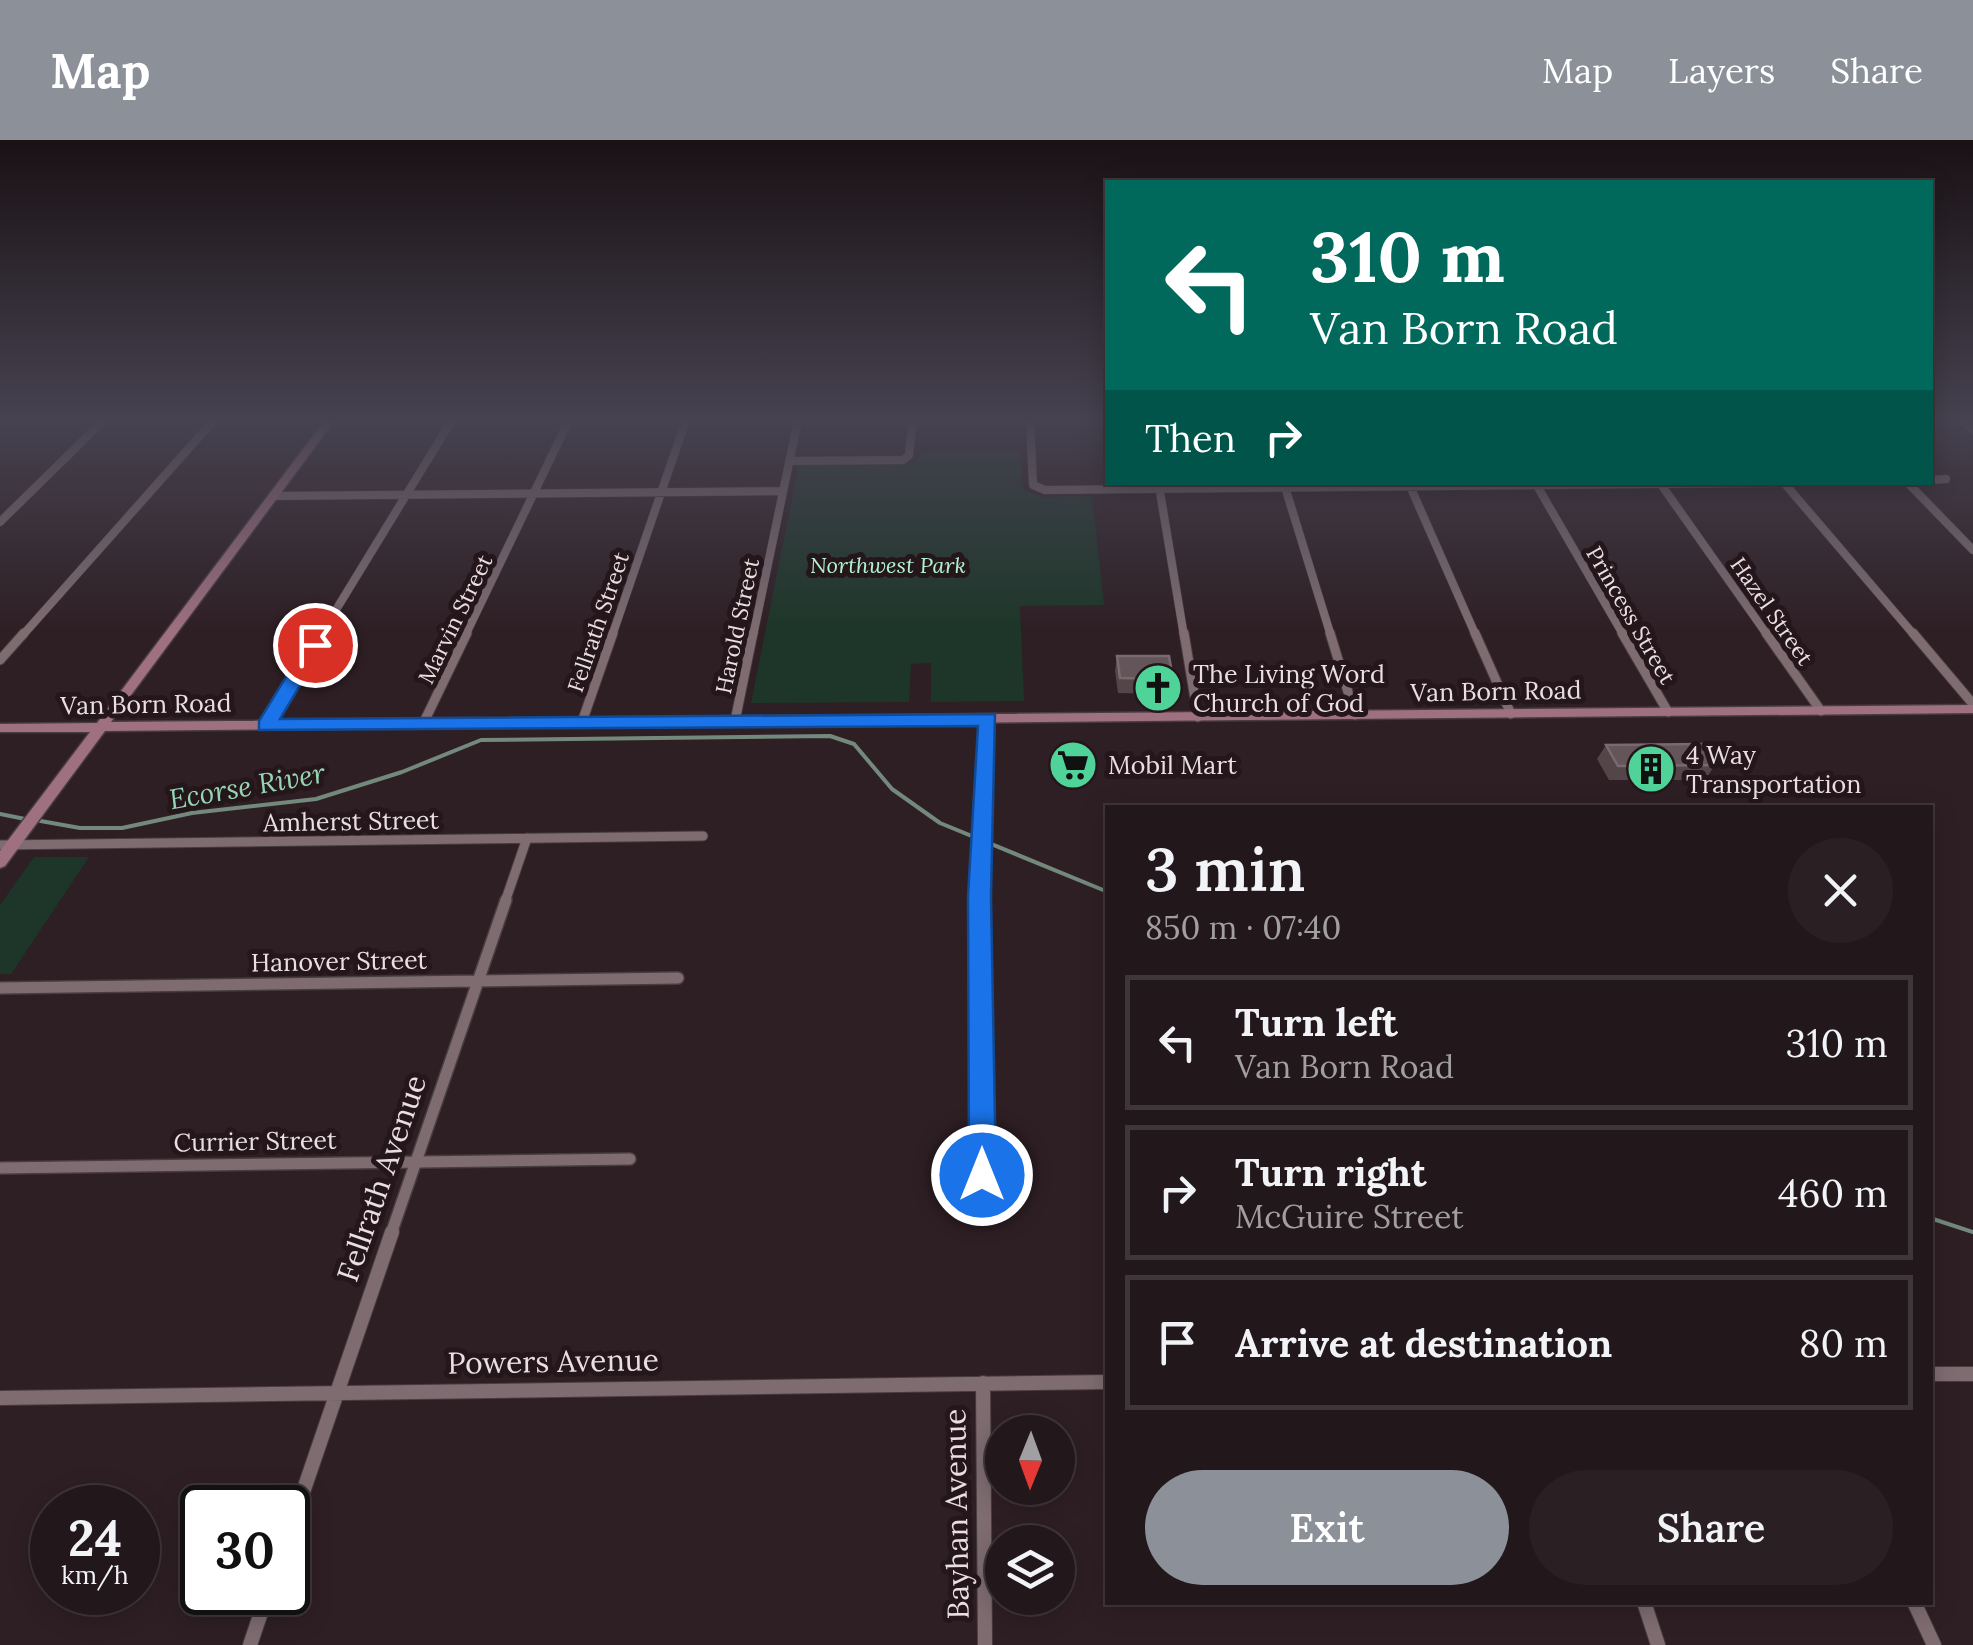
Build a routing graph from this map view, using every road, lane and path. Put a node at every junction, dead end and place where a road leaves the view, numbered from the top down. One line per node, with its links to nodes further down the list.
1 (32, 490): 18 (street)
2 (151, 490): 20 (street)
3 (277, 490): 17 (main road)
4 (410, 490): 16 (street)
5 (536, 490): 15 (street, Marvin Street)
6 (1160, 490): 26 (street)
7 (1286, 490): 25 (street)
8 (1412, 490): 24 (street)
9 (1539, 490): 23 (street, Princess Street)
10 (1666, 490): 22 (street, Hazel Street)
11 (1790, 490): 21 (street)
12 (1915, 490): 19 (street)
13 (784, 491): 14 (street); 28 (street, Harold Street)
14 (662, 492): 15 (street); 29 (street, Fellrath Street)
15 (534, 494): 16 (street); 30 (street, Marvin Street)
16 (407, 495): 17 (street); 31 (street)
17 (273, 496): 32 (main road)
18 (0, 522)
19 (1973, 550)
20 (0, 660)
21 (1973, 707): 22 (main road, Van Born Road)
22 (1821, 711): 23 (main road, Van Born Road)
23 (1668, 712): 24 (main road, Van Born Road)
24 (1510, 714): 25 (main road, Van Born Road)
25 (1355, 715): 26 (main road, Van Born Road)
26 (1198, 717): 27 (main road, Van Born Road)
27 (988, 719): 28 (main road, Van Born Road); 44 (street)
28 (735, 721): 29 (main road, Van Born Road)
29 (582, 722): 30 (main road, Van Born Road)
30 (423, 724): 31 (main road, Van Born Road)
31 (266, 726): 32 (main road, Van Born Road)
32 (99, 727): 33 (main road, Van Born Road); 36 (main road)
33 (0, 728)
34 (703, 836): 35 (street, Amherst Street)
35 (527, 838): 36 (street, Amherst Street); 39 (street, Fellrath Avenue)
36 (6, 845): 37 (main road)
37 (0, 862)
38 (678, 978): 39 (street, Hanover Street)
39 (478, 981): 40 (street, Hanover Street); 42 (street, Fellrath Avenue)
40 (0, 988)
41 (630, 1159): 42 (street, Currier Street)
42 (416, 1161): 43 (street, Currier Street); 49 (street, Fellrath Avenue)
43 (0, 1168)
44 (982, 1175)
45 (1933, 1374): 46 (street)
46 (1973, 1374)
47 (1105, 1382): 48 (street, Powers Avenue)
48 (982, 1383): 49 (street, Powers Avenue); 56 (street, Bayhan Avenue)
49 (337, 1392): 50 (street, Powers Avenue); 51 (street, Fellrath Avenue)
50 (0, 1398)
51 (305, 1485)
52 (1645, 1605): 57 (street)
53 (1915, 1605): 58 (street)
54 (260, 1615): 55 (street)
55 (250, 1645)
56 (985, 1645)
57 (1658, 1645)
58 (1934, 1645)

